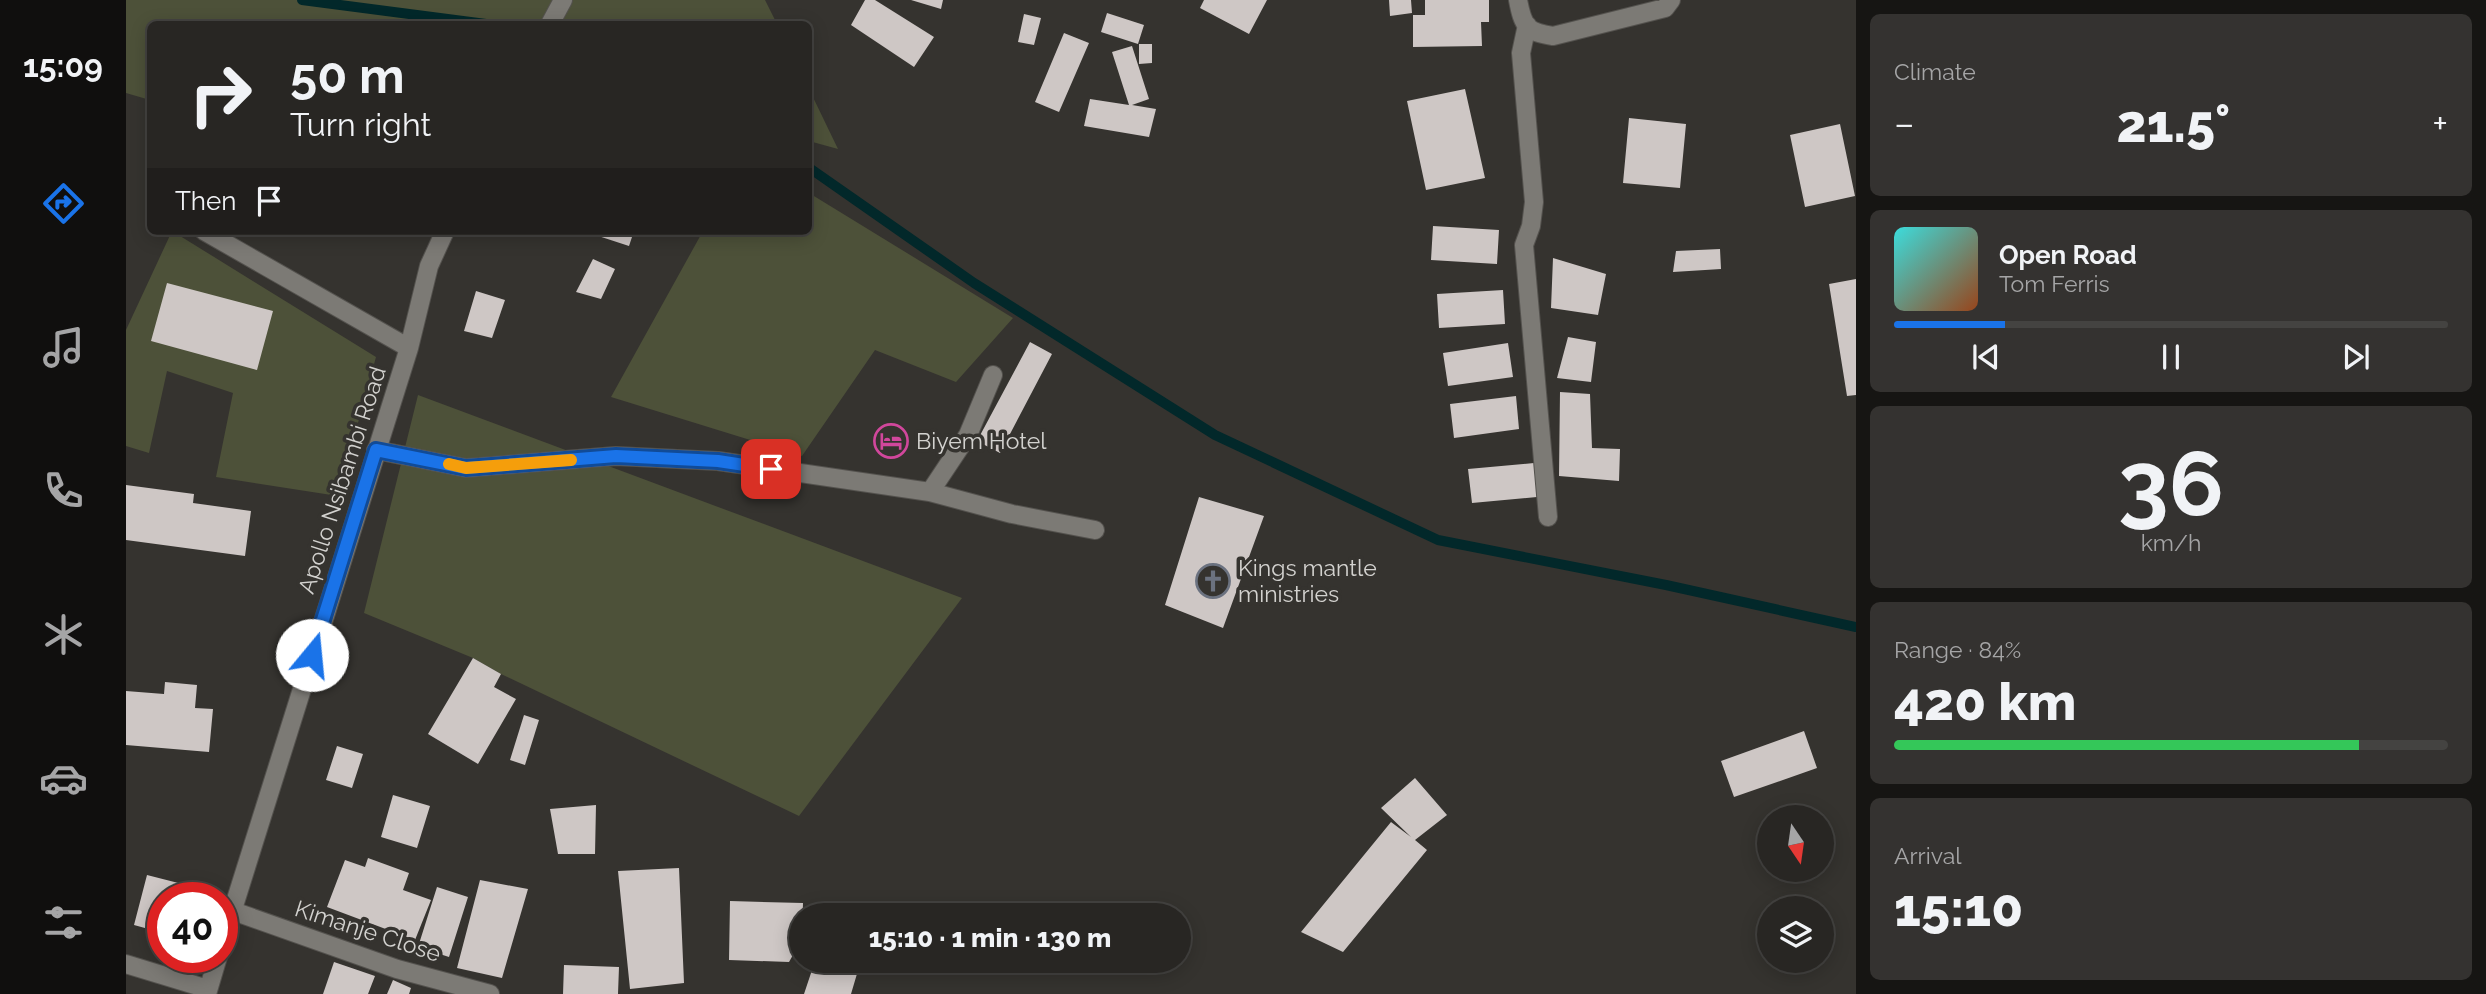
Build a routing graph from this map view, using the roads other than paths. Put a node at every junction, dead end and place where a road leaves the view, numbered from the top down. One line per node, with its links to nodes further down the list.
1 (1518, 0): 3 (street)
2 (1671, 0): 3 (street)
3 (1527, 25): 10 (street)
4 (211, 235): 6 (street)
5 (443, 235): 6 (street, Apollo Nsibambi Road)
6 (410, 348): 8 (street, Apollo Nsibambi Road)
7 (993, 375): 9 (street)
8 (376, 450): 9 (street); 12 (street, Apollo Nsibambi Road)
9 (930, 492): 11 (street)
10 (1548, 517)
11 (1095, 530)
12 (238, 895)
13 (238, 913): 17 (street, Kimanje Close)
14 (126, 964): 16 (street)
15 (213, 973): 16 (street)
16 (208, 992)
17 (490, 994)

